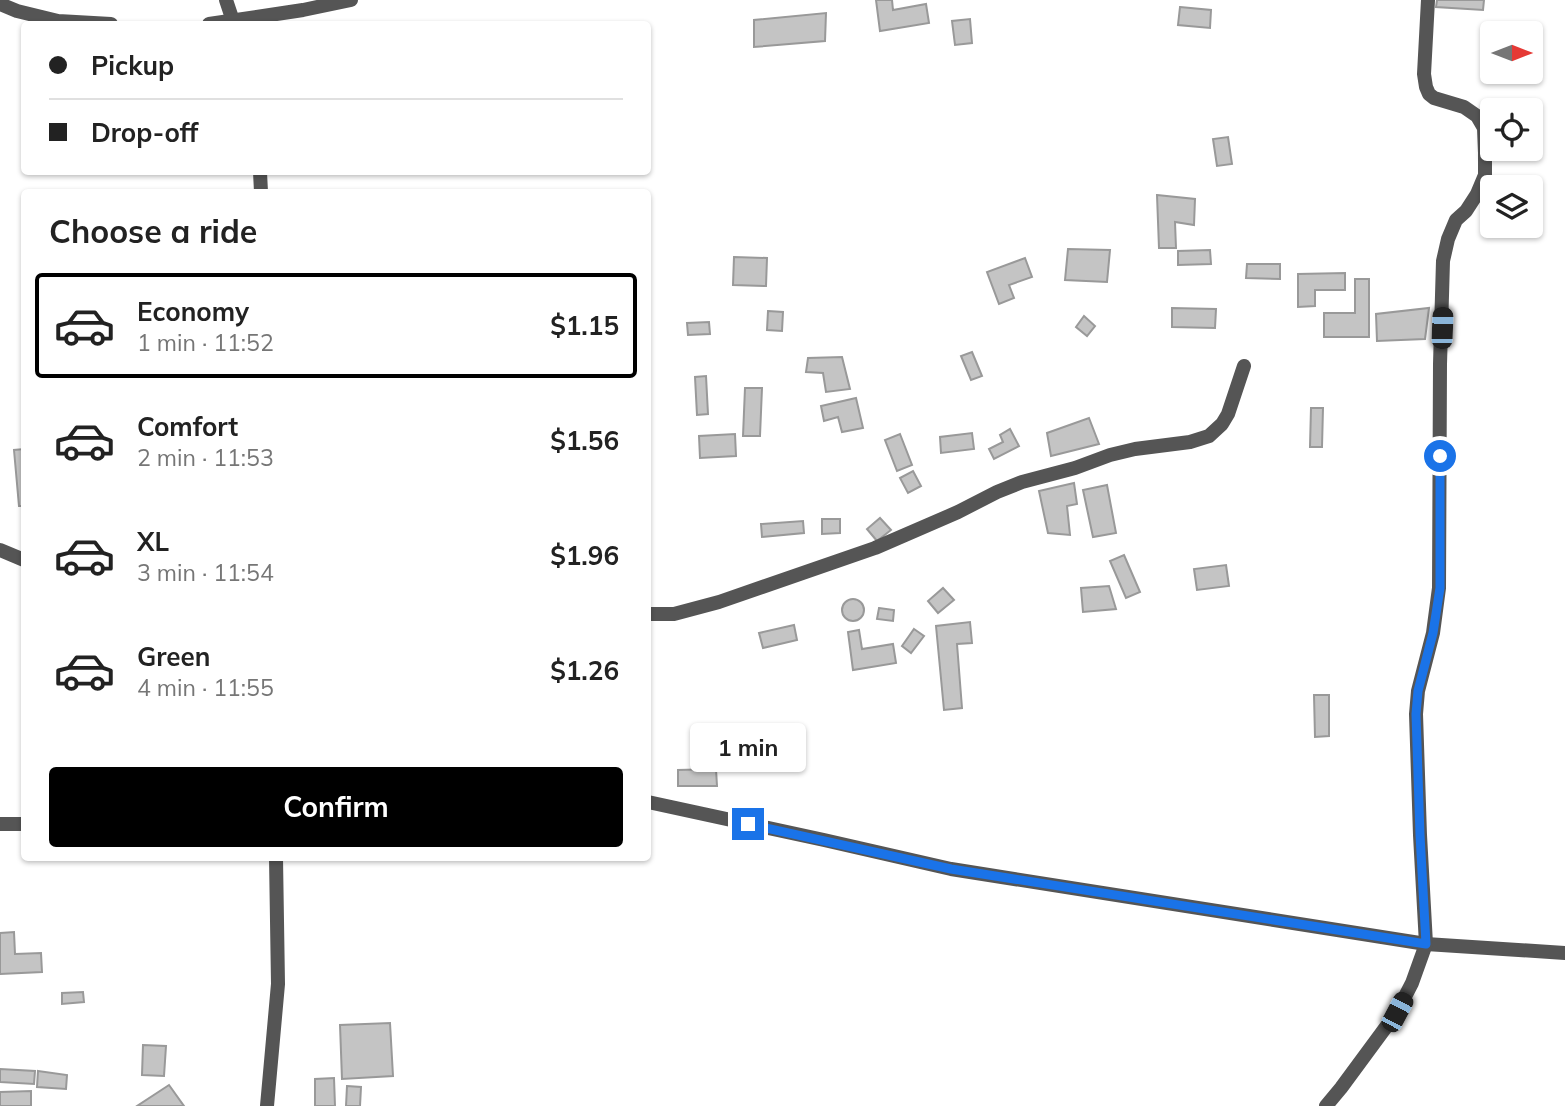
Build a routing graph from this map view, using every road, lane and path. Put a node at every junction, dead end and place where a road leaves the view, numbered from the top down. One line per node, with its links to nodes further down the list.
1 (226, 0): 6 (street)
2 (351, 0): 7 (street)
3 (1428, 0): 16 (street)
4 (0, 4): 5 (street)
5 (58, 21)
6 (233, 21)
7 (244, 21)
8 (1244, 366): 11 (street)
9 (0, 551): 10 (street)
10 (21, 559)
11 (651, 614)
12 (651, 803): 16 (street)
13 (0, 824): 14 (street)
14 (21, 824)
15 (276, 861): 18 (street)
16 (1426, 944): 17 (street); 19 (street)
17 (1561, 952)
18 (267, 1106)
19 (1326, 1106)

